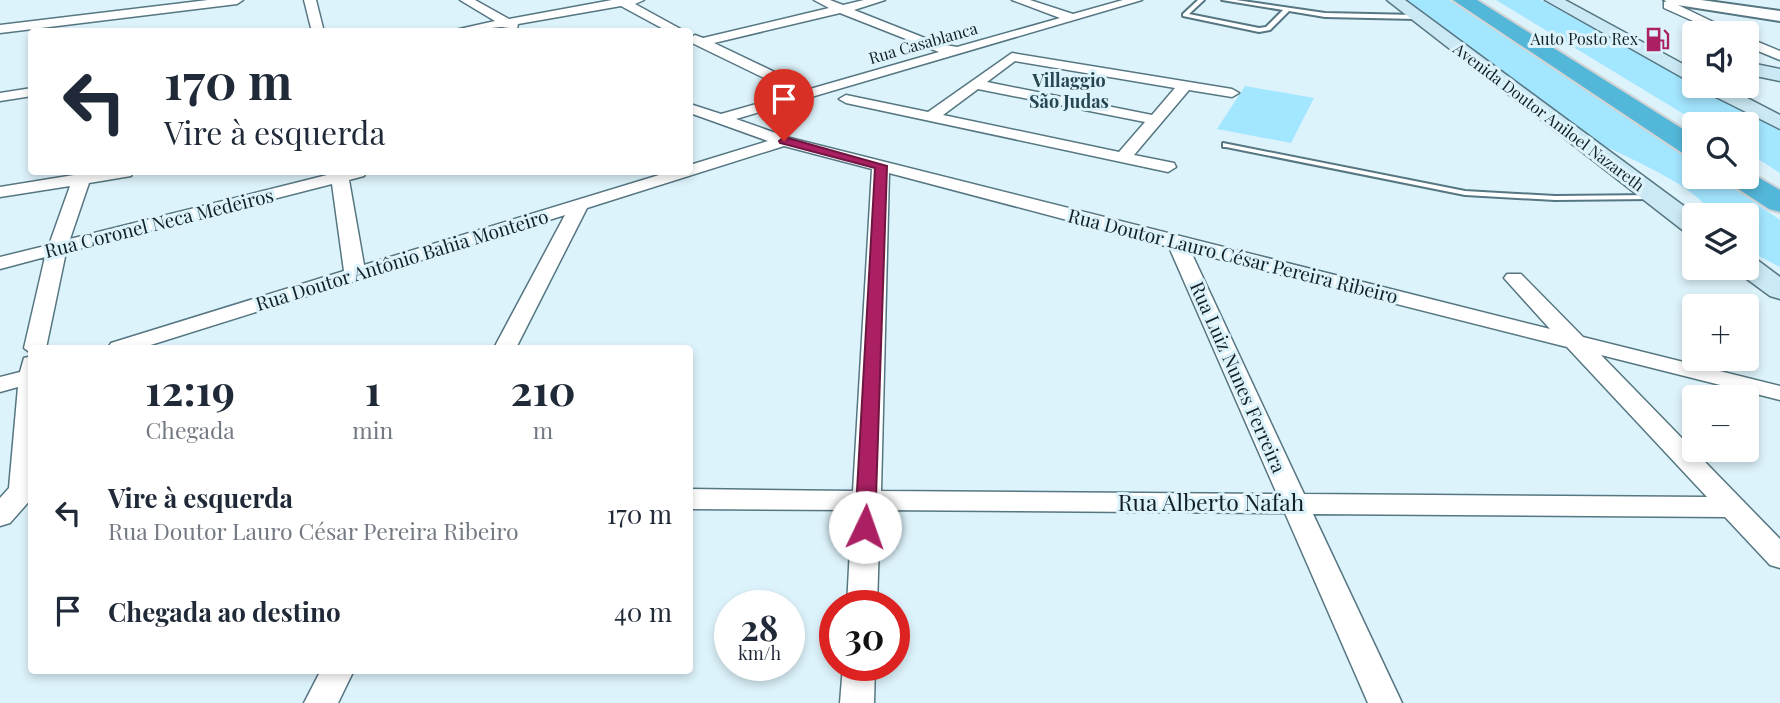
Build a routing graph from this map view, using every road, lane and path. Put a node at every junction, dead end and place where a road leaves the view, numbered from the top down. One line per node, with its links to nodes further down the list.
1 (134, 0): 20 (street)
2 (237, 0): 20 (street)
3 (310, 0): 26 (street)
4 (467, 0): 24 (street)
5 (638, 0): 16 (street)
6 (820, 0): 18 (street)
7 (878, 0): 18 (street)
8 (1018, 0): 22 (street)
9 (1136, 0): 22 (street, Rua Casablanca)
10 (1200, 0): 19 (lane)
11 (1224, 0): 19 (lane)
12 (1463, 0): 53 (highway)
13 (1482, 0): 52 (highway)
14 (1553, 0): 35 (main road)
15 (1677, 0): 21 (street); 23 (street)
16 (621, 1): 24 (street); 29 (street)
17 (1400, 6): 19 (lane); 68 (main road, Avenida Doutor Aniloel Nazareth)
18 (842, 8): 31 (street); 33 (street)
19 (1288, 9)
20 (128, 13): 25 (street); 30 (street)
21 (1780, 16)
22 (1073, 18): 33 (street, Rua Casablanca)
23 (1703, 21)
24 (508, 23): 27 (street); 28 (street)
25 (125, 28)
26 (317, 28)
27 (477, 28)
28 (516, 28)
29 (672, 28)
30 (0, 29)
31 (695, 39): 43 (street)
32 (1759, 47): 34 (street)
33 (947, 51): 36 (street); 36 (street); 43 (street, Rua Casablanca)
34 (1780, 56)
35 (1682, 59)
36 (986, 66): 39 (street); 40 (street)
37 (1759, 71): 38 (main road)
38 (1780, 75)
39 (976, 84): 48 (street); 50 (street)
40 (1186, 86): 42 (street); 50 (street)
41 (28, 93): 44 (street)
42 (1232, 93)
43 (809, 94): 49 (street, Rua Casablanca)
44 (0, 97)
45 (1732, 98): 51 (main road)
46 (846, 99): 48 (street)
47 (693, 109): 49 (street, Rua Doutor Lauro César Pereira Ribeiro)
48 (930, 117): 56 (street)
49 (720, 119): 54 (street, Rua Doutor Lauro César Pereira Ribeiro)
50 (1156, 120): 56 (street)
51 (1780, 123)
52 (1682, 125)
53 (1682, 140)
54 (784, 141): 57 (street, Rua Doutor Lauro César Pereira Ribeiro); 59 (street, Rua Doutor Antônio Bahia Monteiro)
55 (1226, 145): 68 (lane)
56 (1122, 158): 58 (street)
57 (881, 166): 72 (street, Rua Doutor Lauro César Pereira Ribeiro); 89 (street)
58 (1168, 167)
59 (693, 169)
60 (1759, 174): 65 (highway)
61 (83, 175): 67 (street); 73 (street)
62 (335, 175): 73 (street, Rua Coronel Neca Medeiros)
63 (339, 175): 75 (street)
64 (674, 175): 70 (street, Rua Doutor Antônio Bahia Monteiro)
65 (1780, 187)
66 (1758, 189): 69 (highway)
67 (0, 192)
68 (1656, 197): 71 (main road, Avenida Doutor Aniloel Nazareth)
69 (1780, 203)
70 (580, 204): 75 (street, Rua Doutor Antônio Bahia Monteiro); 82 (street)
71 (1682, 217)
72 (1177, 243): 79 (street, Rua Doutor Lauro César Pereira Ribeiro); 90 (street, Rua Luiz Nunes Ferreira)
73 (57, 249): 74 (street, Rua Coronel Neca Medeiros); 80 (street)
74 (0, 263)
75 (355, 275): 81 (street, Rua Doutor Antônio Bahia Monteiro)
76 (1759, 275): 78 (main road)
77 (1514, 278): 79 (street)
78 (1780, 290)
79 (1574, 341): 85 (street, Rua Doutor Lauro César Pereira Ribeiro); 91 (street)
80 (36, 345)
81 (130, 345)
82 (507, 345)
83 (28, 373): 84 (street)
84 (0, 385)
85 (1780, 393)
86 (28, 451): 87 (street)
87 (27, 491): 92 (street)
88 (693, 499): 89 (street, Rua Alberto Nafah)
89 (867, 500): 90 (street, Rua Alberto Nafah); 94 (street)
90 (1295, 504): 91 (street, Rua Alberto Nafah); 99 (street, Rua Luiz Nunes Ferreira)
91 (1732, 507): 93 (street)
92 (0, 516)
93 (1780, 557)
94 (863, 590)
95 (336, 674): 97 (street)
96 (858, 681): 98 (street)
97 (321, 703)
98 (857, 703)
99 (1385, 703)

